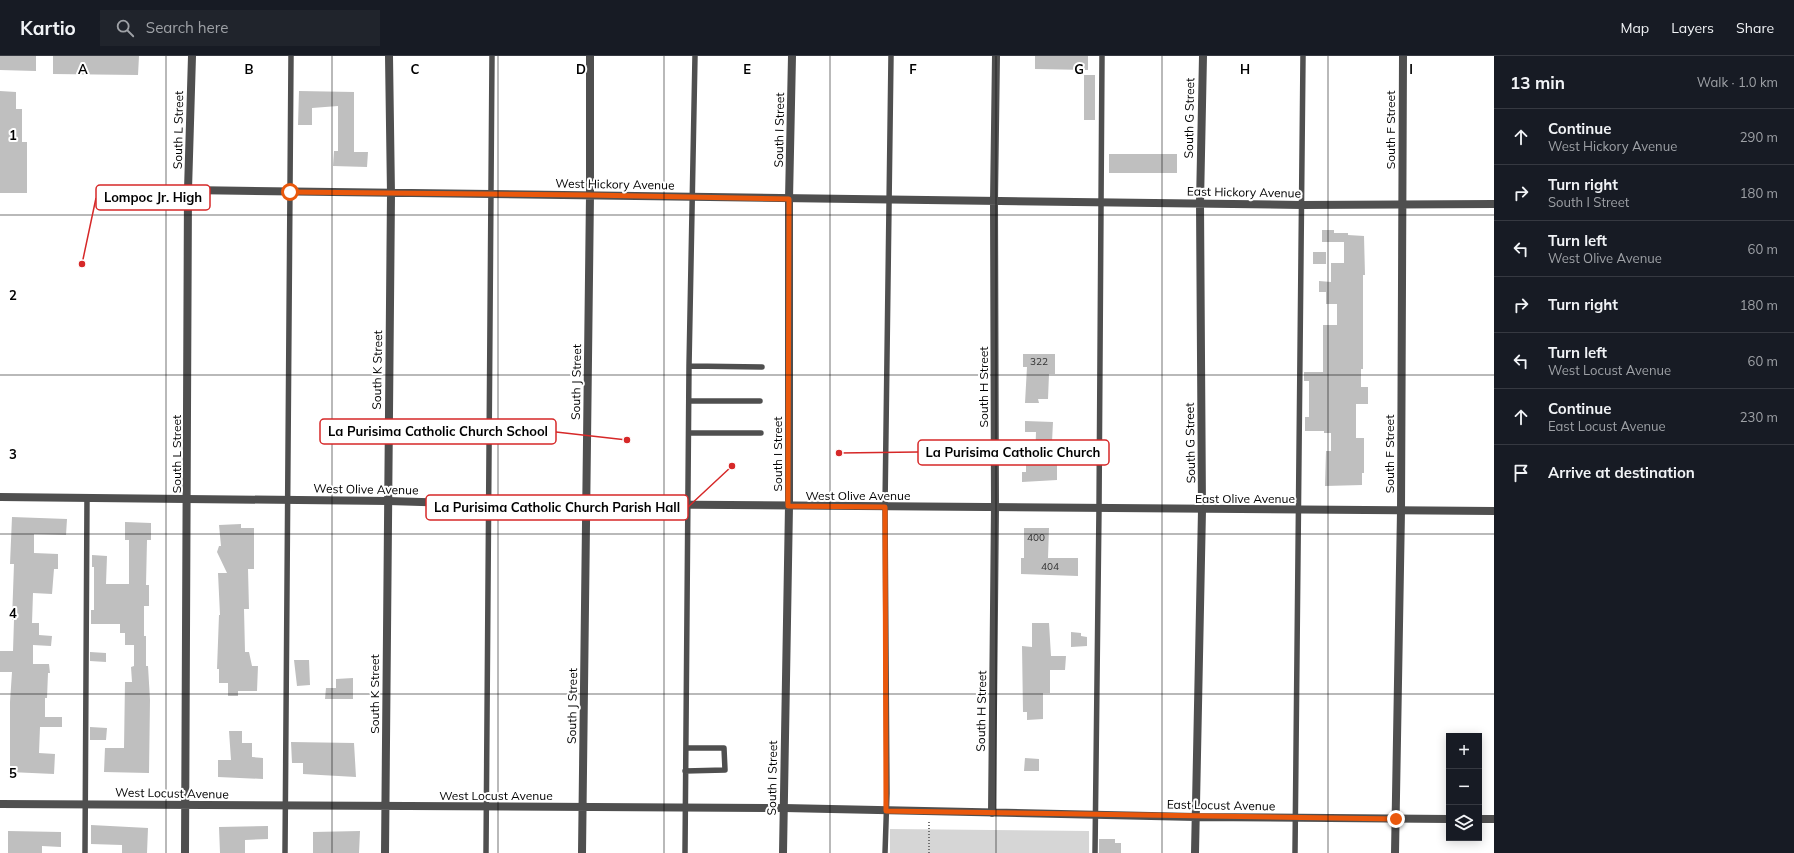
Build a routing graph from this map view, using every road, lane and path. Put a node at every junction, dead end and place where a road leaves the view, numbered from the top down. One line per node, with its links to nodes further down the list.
1 (192, 56): 14 (street, South L Street)
2 (291, 56): 15 (lane)
3 (389, 56): 16 (street, South K Street)
4 (492, 56): 17 (lane)
5 (590, 56): 18 (street, South J Street)
6 (695, 56): 19 (lane)
7 (792, 56): 20 (street, South I Street)
8 (891, 56): 21 (lane)
9 (996, 56): 22 (street, South H Street)
10 (1102, 56): 23 (lane)
11 (1203, 56): 24 (street, South G Street)
12 (1303, 56): 27 (lane)
13 (1403, 56): 25 (street, South F Street)
14 (188, 190): 15 (street, West Hickory Avenue); 36 (street, South L Street)
15 (290, 192): 16 (street, West Hickory Avenue); 37 (lane)
16 (391, 194): 17 (street, West Hickory Avenue); 38 (street, South K Street)
17 (490, 195): 18 (street, West Hickory Avenue); 39 (lane)
18 (590, 195): 19 (street, West Hickory Avenue); 40 (street, South J Street)
19 (692, 197): 20 (street, West Hickory Avenue); 28 (lane)
20 (789, 199): 21 (street, West Hickory Avenue); 42 (street, South I Street)
21 (890, 200): 22 (street, West Hickory Avenue); 43 (lane)
22 (994, 201): 23 (street, East Hickory Avenue); 44 (street, South H Street)
23 (1100, 203): 24 (street, East Hickory Avenue); 45 (lane)
24 (1200, 203): 27 (street, East Hickory Avenue); 46 (street, South G Street)
25 (1402, 204): 26 (street, East Hickory Avenue); 27 (street, East Hickory Avenue); 48 (street, South F Street)
26 (1494, 204)
27 (1301, 205): 47 (lane)
28 (689, 366): 29 (lane); 31 (lane)
29 (762, 367)
30 (760, 400): 31 (lane)
31 (689, 401): 32 (lane)
32 (689, 432): 33 (lane); 41 (lane)
33 (761, 433)
34 (0, 497): 35 (street, West Olive Avenue)
35 (87, 498): 36 (street, West Olive Avenue); 53 (lane)
36 (188, 499): 37 (street, West Olive Avenue); 55 (street, South L Street)
37 (287, 500): 38 (street, West Olive Avenue); 54 (lane)
38 (388, 501): 39 (street, West Olive Avenue); 56 (street, South K Street)
39 (488, 504): 40 (street, West Olive Avenue); 57 (lane)
40 (587, 504): 41 (street, West Olive Avenue); 58 (street, South J Street)
41 (688, 505): 42 (street, West Olive Avenue); 50 (lane)
42 (788, 506): 43 (street, West Olive Avenue); 59 (street, South I Street)
43 (885, 507): 44 (street, West Olive Avenue); 61 (lane)
44 (995, 507): 45 (street, East Olive Avenue); 63 (street, South H Street)
45 (1099, 509): 46 (street, East Olive Avenue); 64 (lane)
46 (1202, 510): 47 (street, East Olive Avenue); 65 (street, South G Street)
47 (1298, 510): 48 (street, East Olive Avenue); 66 (lane)
48 (1401, 511): 49 (street, East Olive Avenue); 67 (street, South F Street)
49 (1494, 512)
50 (686, 748): 51 (lane); 51 (lane)
51 (685, 771): 60 (lane)
52 (0, 804): 53 (street, West Locust Avenue)
53 (85, 804): 55 (street, West Locust Avenue); 71 (lane)
54 (286, 805): 55 (street, West Locust Avenue); 56 (street, West Locust Avenue); 73 (lane)
55 (185, 806): 72 (street, South L Street)
56 (386, 806): 57 (street, West Locust Avenue); 74 (street, South K Street)
57 (486, 806): 58 (street, West Locust Avenue); 75 (lane)
58 (582, 807): 60 (street, West Locust Avenue); 76 (street, South J Street)
59 (784, 808): 60 (street, West Locust Avenue); 61 (street, West Locust Avenue); 78 (street, South I Street)
60 (685, 809): 77 (lane)
61 (886, 811): 62 (street, West Locust Avenue); 79 (lane)
62 (929, 812): 63 (street, West Locust Avenue); 80 (path)
63 (992, 813): 64 (street, East Locust Avenue)
64 (1095, 814): 65 (street, East Locust Avenue); 81 (lane)
65 (1196, 817): 66 (street, East Locust Avenue); 82 (street, South G Street)
66 (1295, 818): 67 (street, East Locust Avenue); 83 (lane)
67 (1396, 819): 68 (street, East Locust Avenue); 84 (street, South F Street)
68 (1446, 819)
69 (1482, 819): 70 (street)
70 (1494, 819)
71 (85, 853)
72 (185, 853)
73 (285, 853)
74 (385, 853)
75 (486, 853)
76 (582, 853)
77 (685, 853)
78 (783, 853)
79 (885, 853)
80 (929, 853)
81 (1095, 853)
82 (1195, 853)
83 (1295, 853)
84 (1395, 853)

